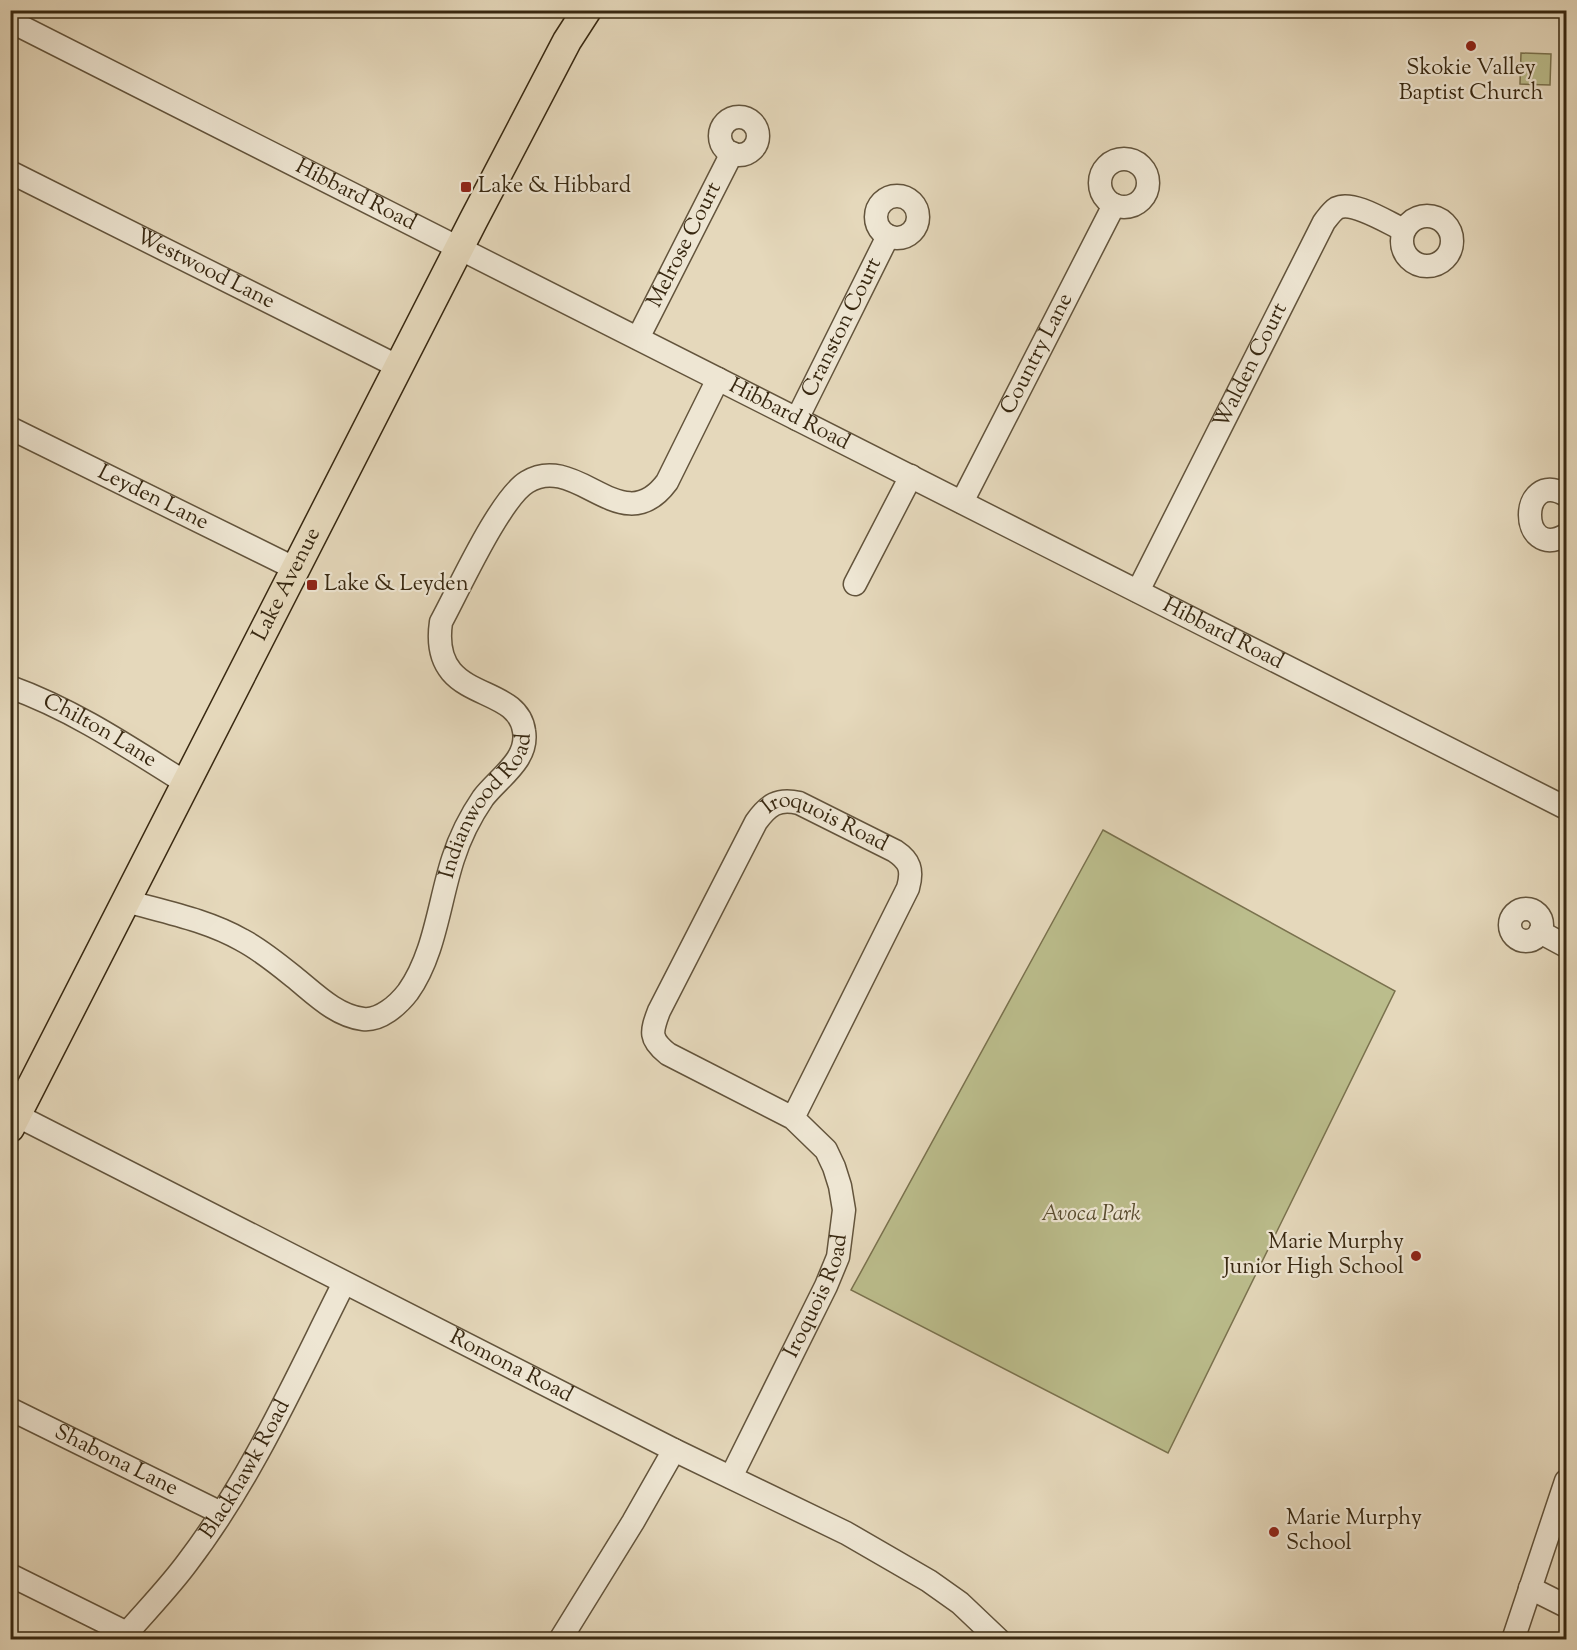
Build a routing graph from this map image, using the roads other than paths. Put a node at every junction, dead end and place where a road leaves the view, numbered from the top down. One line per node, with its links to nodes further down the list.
1 (575, 10): 4 (main road, Lake Avenue)
2 (587, 10): 4 (main road, Lake Avenue)
3 (10, 21): 10 (street, Hibbard Road)
4 (567, 40): 10 (main road, Lake Avenue)
5 (732, 153): 11 (street, Melrose Court)
6 (10, 172): 12 (street, Westwood Lane)
7 (1114, 205): 18 (street, Country Lane)
8 (1404, 230): 22 (street, Walden Court)
9 (888, 236): 14 (street, Cranston Court)
10 (459, 248): 11 (street, Hibbard Road); 12 (main road, Lake Avenue)
11 (638, 338): 13 (street, Hibbard Road)
12 (399, 367): 20 (main road, Lake Avenue)
13 (718, 379): 14 (street, Hibbard Road); 26 (street, Indianwood Road)
14 (797, 419): 16 (street, Hibbard Road)
15 (10, 428): 20 (street, Leyden Lane)
16 (911, 476): 18 (street, Hibbard Road); 21 (street)
17 (1566, 495): 19 (street)
18 (962, 502): 22 (street, Hibbard Road)
19 (1566, 535)
20 (296, 569): 24 (main road, Lake Avenue)
21 (855, 584)
22 (1138, 591): 25 (street, Hibbard Road)
23 (10, 687): 24 (street, Chilton Lane)
24 (186, 783): 26 (main road, Lake Avenue)
25 (1566, 808)
26 (126, 901): 29 (main road, Lake Avenue)
27 (1540, 933): 28 (street)
28 (1566, 946)
29 (13, 1118): 31 (street, Romona Road)
30 (793, 1118): 30 (street, Iroquois Road); 34 (street, Iroquois Road)
31 (344, 1283): 33 (street, Romona Road); 36 (street, Blackhawk Road)
32 (10, 1409): 36 (street, Shabona Lane)
33 (674, 1450): 34 (street, Romona Road); 41 (street)
34 (731, 1477): 42 (street, Romona Road)
35 (1566, 1481): 38 (street)
36 (221, 1513): 40 (street, Blackhawk Road)
37 (10, 1575): 40 (street)
38 (1530, 1588): 39 (street); 43 (street)
39 (1566, 1606)
40 (124, 1636)
41 (560, 1640)
42 (999, 1640)
43 (1513, 1640)

